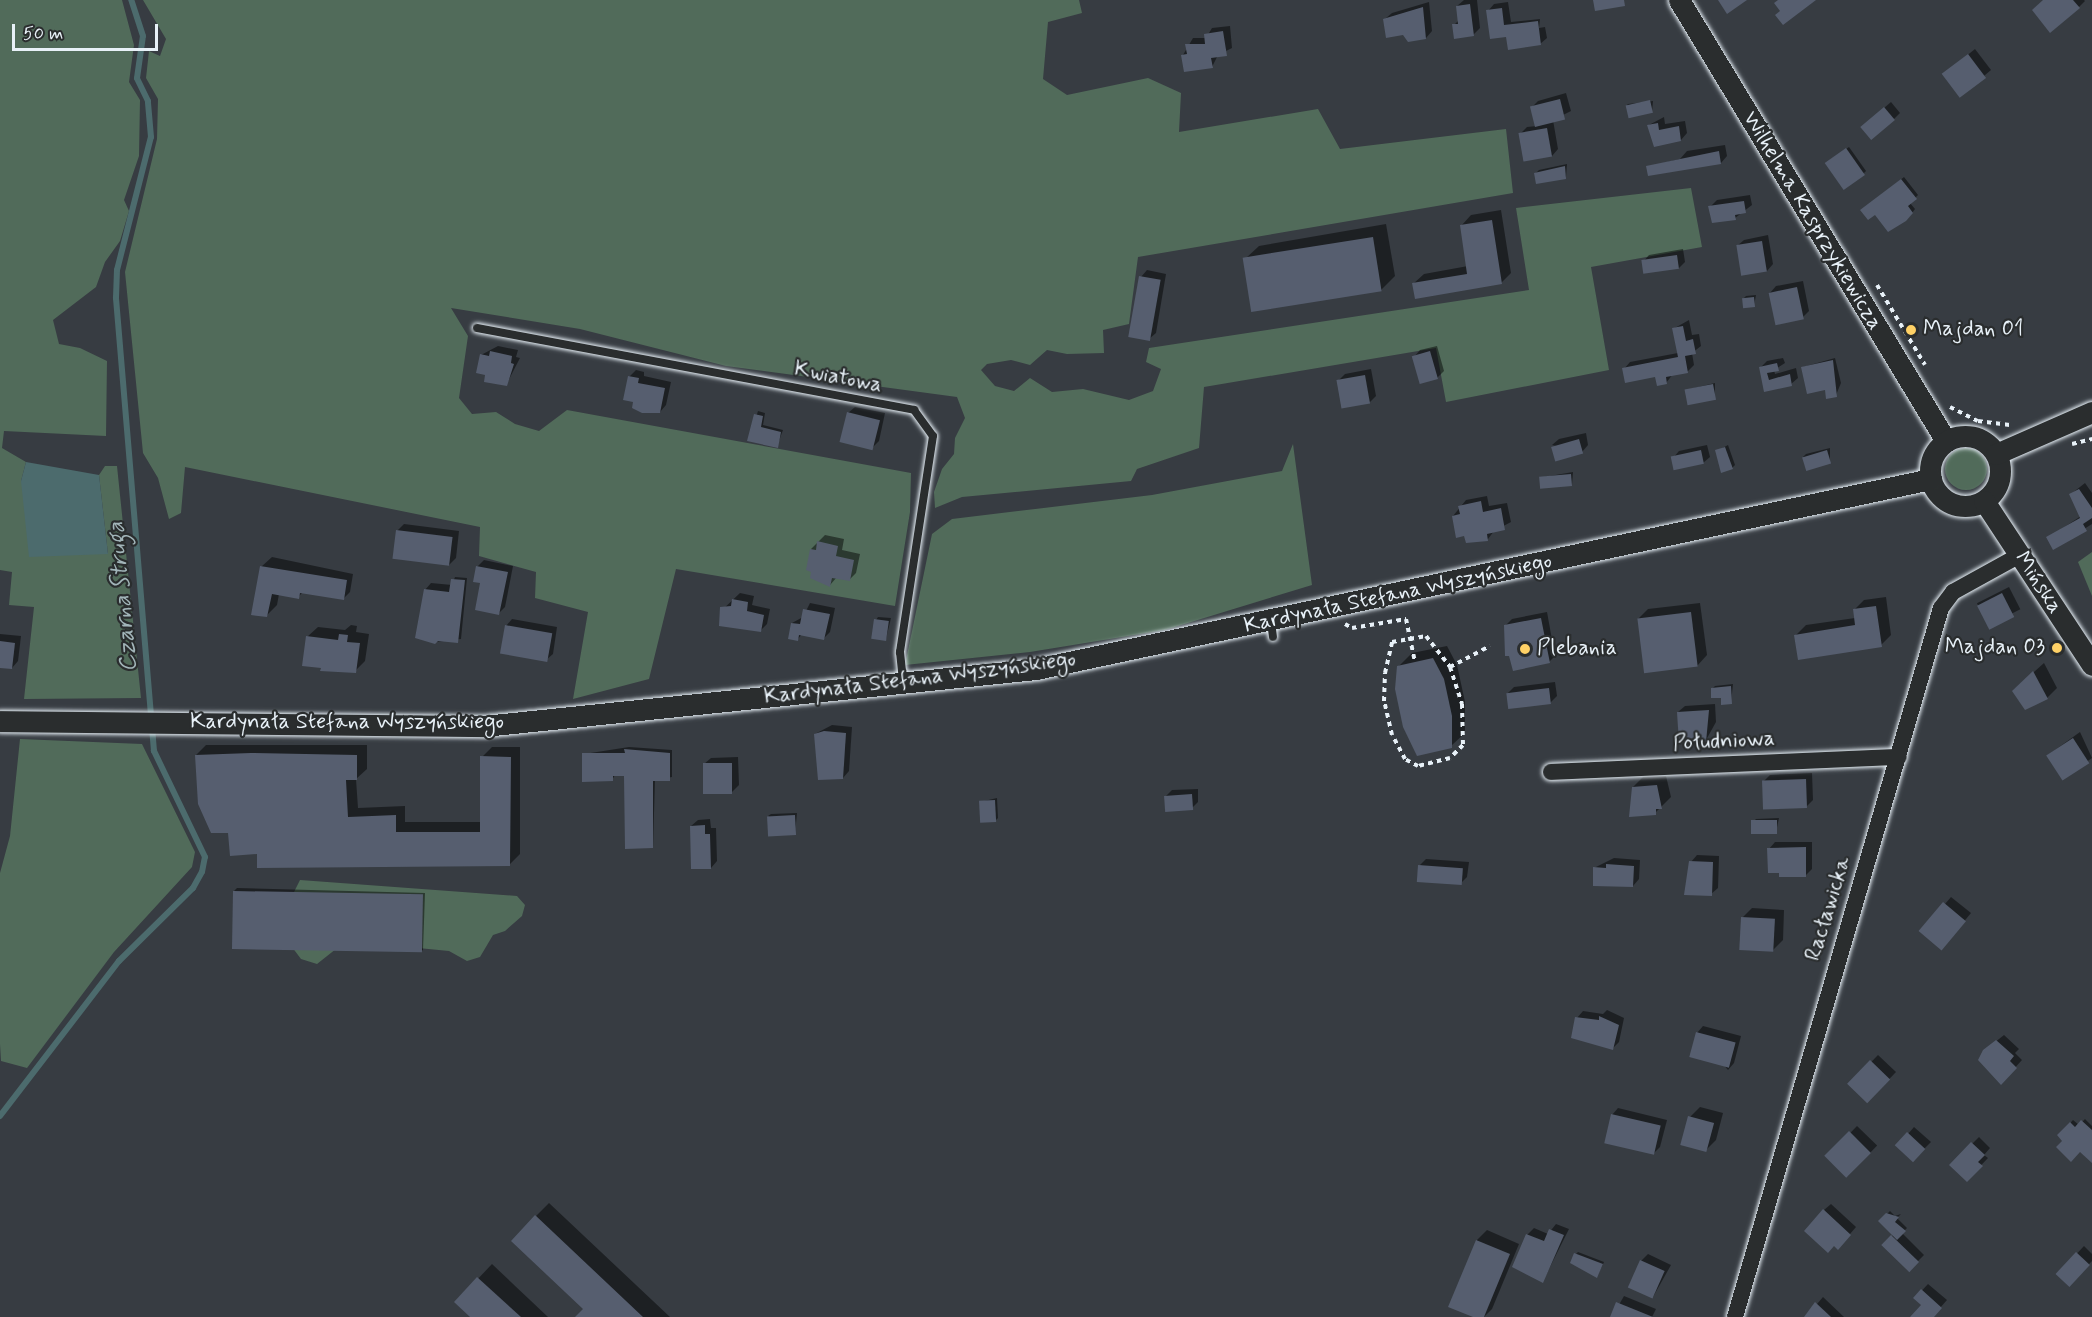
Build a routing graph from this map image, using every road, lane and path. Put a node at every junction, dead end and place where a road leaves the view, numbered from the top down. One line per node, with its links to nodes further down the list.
1 (1679, 0): 4 (street, Wilhelma Kasprzykiewicza)
2 (477, 328): 15 (lane, Kwiatowa)
3 (2092, 412): 5 (street)
4 (1946, 441): 5 (street); 6 (street)
5 (1996, 454): 7 (street)
6 (1931, 479): 7 (street); 15 (street, Kardynała Stefana Wyszyńskiego)
7 (1984, 501): 8 (street, Mińska)
8 (2020, 555): 13 (street, Mińska); 17 (street, Racławicka)
9 (1406, 622): 10 (path)
10 (1410, 638): 12 (path); 14 (path); 14 (path)
11 (1490, 646): 14 (path)
12 (1414, 662)
13 (2092, 665)
14 (1450, 667)
15 (903, 684): 16 (street, Kardynała Stefana Wyszyńskiego)
16 (0, 721)
17 (1899, 757): 18 (street, Południowa); 19 (street, Racławicka)
18 (1551, 772)
19 (1735, 1317)

